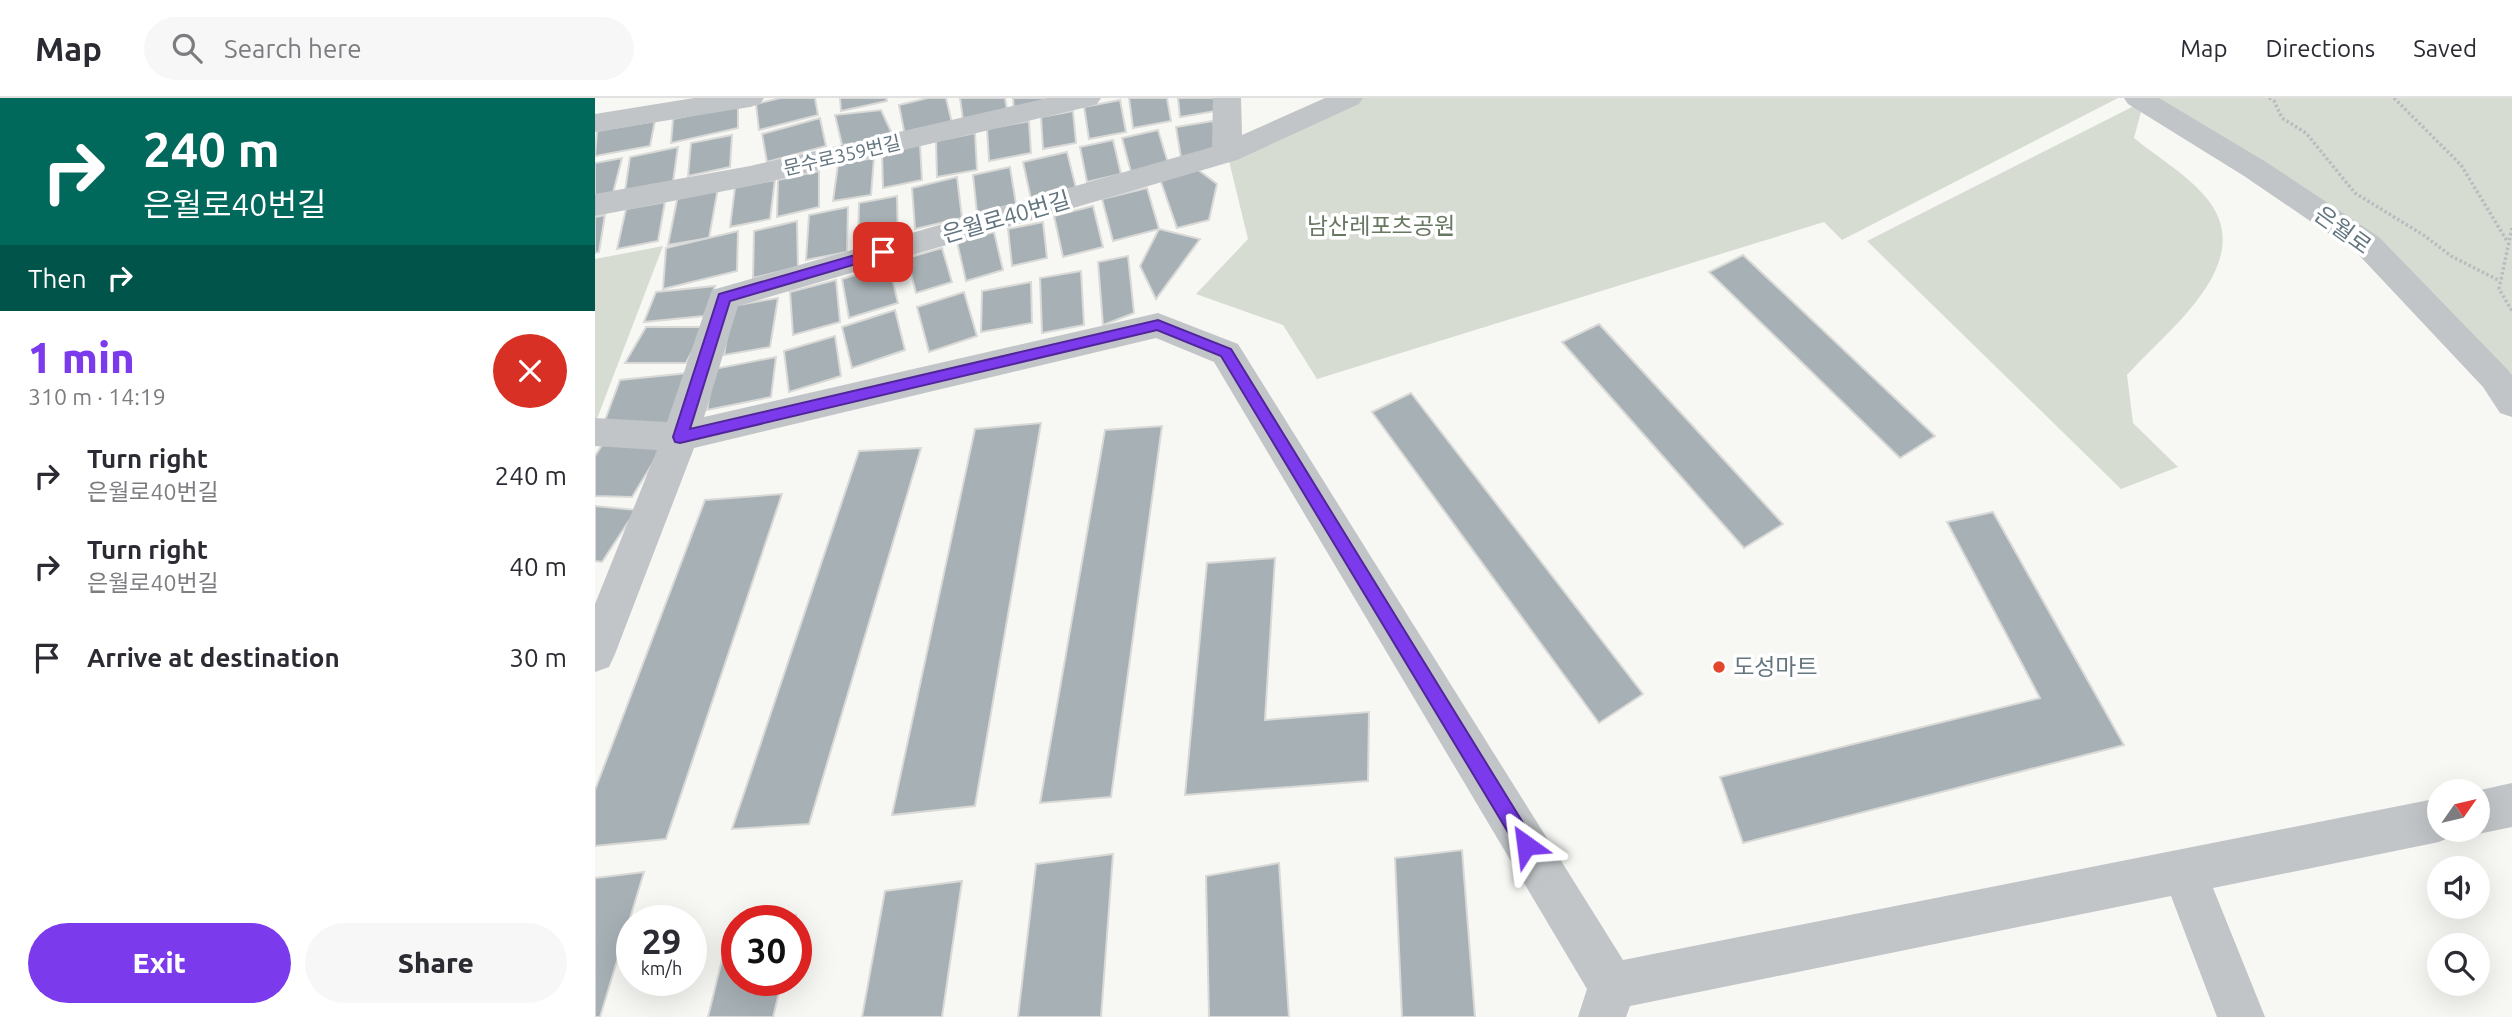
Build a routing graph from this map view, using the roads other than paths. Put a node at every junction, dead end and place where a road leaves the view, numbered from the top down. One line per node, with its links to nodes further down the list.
1 (750, 98): 6 (street)
2 (1087, 98): 8 (street, 문수로359번길)
3 (1227, 98): 7 (street)
4 (1349, 98): 7 (street, 은월로40번길)
5 (2138, 98): 9 (street, 은월로)
6 (595, 123)
7 (1227, 153): 11 (street, 은월로40번길)
8 (595, 205)
9 (2512, 403)
10 (595, 432): 11 (street)
11 (680, 437): 12 (street); 18 (street)
12 (610, 579): 13 (street)
13 (595, 654)
14 (2512, 805): 15 (street)
15 (2490, 810)
16 (2427, 822): 17 (street)
17 (2184, 873): 18 (street); 19 (street)
18 (1607, 1001)
19 (2241, 1017)

